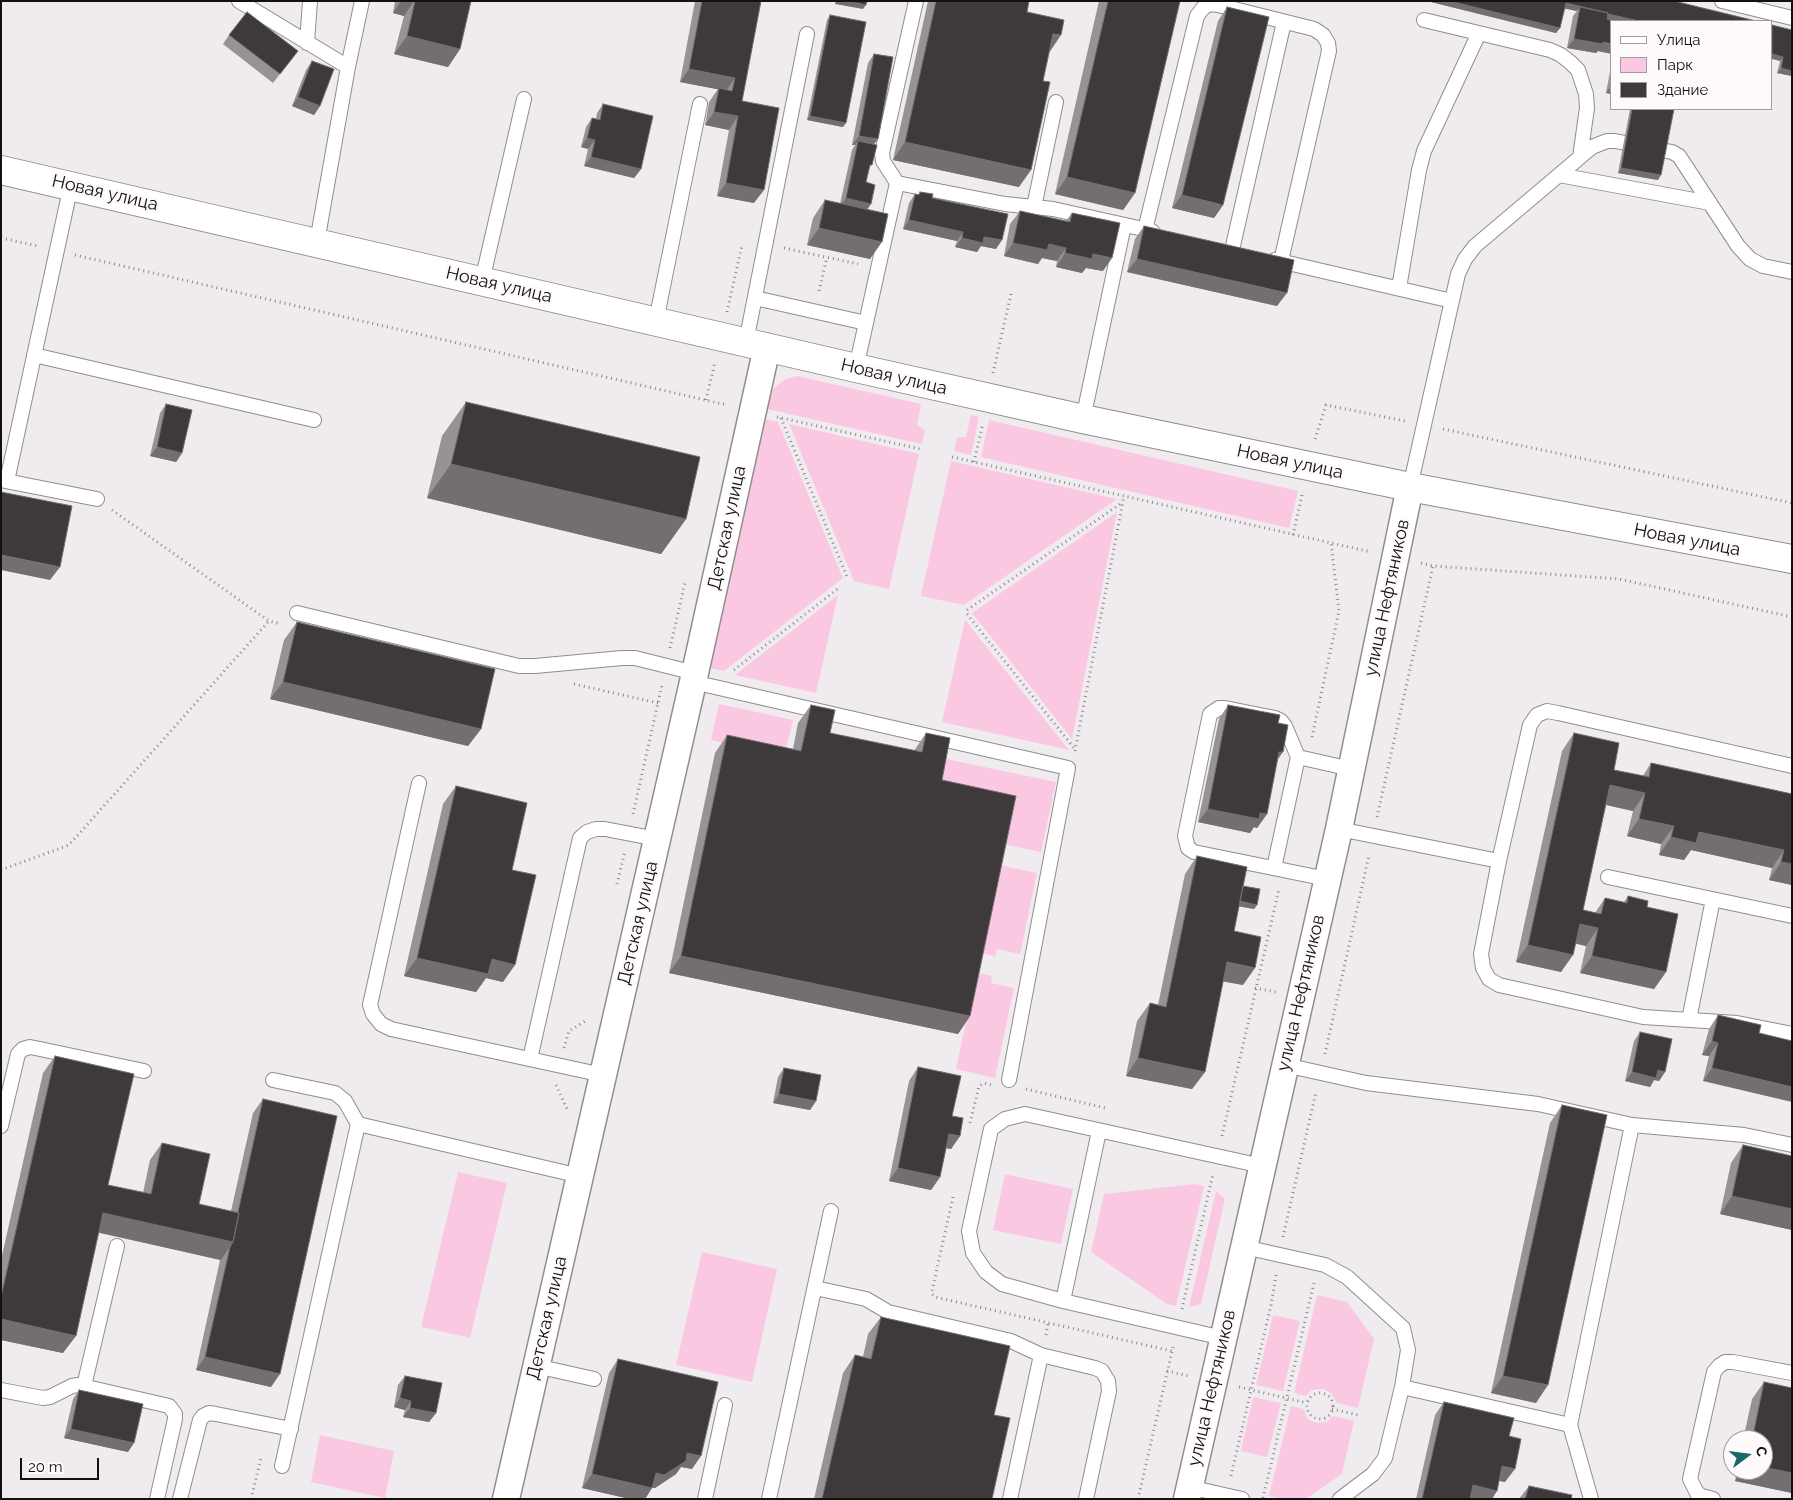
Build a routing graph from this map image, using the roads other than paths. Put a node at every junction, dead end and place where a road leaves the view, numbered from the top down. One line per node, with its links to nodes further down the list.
1 (239, 1): 11 (lane)
2 (310, 1): 11 (lane)
3 (362, 1): 12 (lane)
4 (916, 1): 19 (lane)
5 (1722, 1): 6 (lane)
6 (1784, 11)
7 (1424, 20): 9 (lane)
8 (1284, 22): 24 (lane); 27 (lane); 29 (lane)
9 (1479, 33): 16 (lane); 32 (lane)
10 (807, 34): 33 (lane)
11 (307, 43): 12 (lane)
12 (348, 67): 26 (lane)
13 (524, 99): 31 (lane)
14 (1056, 102): 22 (lane)
15 (700, 104): 35 (lane)
16 (1580, 157): 18 (lane); 21 (lane)
17 (1, 170): 20 (street, Новая улица)
18 (1559, 175): 21 (lane); 34 (lane)
19 (898, 183): 22 (lane); 36 (lane)
20 (71, 185): 26 (street, Новая улица); 38 (lane)
21 (1710, 203): 30 (lane)
22 (1034, 207): 23 (lane)
23 (1124, 225): 24 (lane); 40 (lane)
24 (1145, 230): 25 (lane)
25 (1164, 234)
26 (317, 242): 31 (street, Новая улица)
27 (1248, 254)
28 (1265, 258): 29 (lane)
29 (1282, 261): 32 (lane)
30 (1792, 272)
31 (482, 281): 35 (street, Новая улица)
32 (1399, 288): 34 (lane)
33 (755, 298): 36 (lane); 37 (lane)
34 (1452, 301): 43 (lane)
35 (656, 322): 37 (street, Новая улица)
36 (866, 324): 39 (lane)
37 (756, 345): 39 (street, Новая улица); 47 (street, Детская улица)
38 (34, 355): 41 (lane); 42 (lane)
39 (856, 368): 40 (street, Новая улица)
40 (1083, 419): 43 (street, Новая улица)
41 (314, 420)
42 (4, 480): 44 (lane)
43 (1410, 487): 45 (street, Новая улица); 50 (street, улица Нефтяников)
44 (97, 499)
45 (1792, 560)
46 (297, 613): 47 (lane)
47 (694, 678): 53 (street, Детская улица); 67 (lane)
48 (1303, 758): 50 (lane); 55 (lane); 55 (lane)
49 (1792, 766): 54 (lane)
50 (1351, 769): 52 (street, улица Нефтяников)
51 (419, 783): 62 (lane)
52 (1339, 829): 54 (lane); 57 (street, улица Нефтяников)
53 (657, 839): 62 (lane); 65 (street, Детская улица)
54 (1499, 861): 60 (lane)
55 (1279, 869): 57 (lane)
56 (1608, 876): 58 (lane)
57 (1327, 879): 63 (street, улица Нефтяников)
58 (1713, 899): 59 (lane); 60 (lane)
59 (1792, 916)
60 (1689, 1020): 61 (lane)
61 (1792, 1034)
62 (530, 1059): 65 (lane)
63 (1285, 1065): 69 (lane); 73 (street, улица Нефтяников)
64 (144, 1071): 70 (lane)
65 (604, 1075): 74 (street, Детская улица)
66 (273, 1080): 68 (lane)
67 (1008, 1080)
68 (358, 1124): 74 (lane); 90 (lane)
69 (1632, 1125): 72 (lane); 89 (lane)
70 (1, 1126)
71 (1099, 1130): 73 (lane); 79 (lane); 79 (lane)
72 (1792, 1145)
73 (1262, 1166): 77 (street, улица Нефтяников)
74 (580, 1176): 82 (street, Детская улица)
75 (831, 1211): 78 (lane)
76 (117, 1246): 85 (lane)
77 (1244, 1247): 80 (street, улица Нефтяников); 86 (lane)
78 (815, 1288): 81 (lane); 97 (lane)
79 (1063, 1301): 80 (lane)
80 (1223, 1338): 92 (street, улица Нефтяников)
81 (1041, 1355): 98 (lane); 99 (lane)
82 (536, 1366): 84 (lane); 95 (street, Детская улица)
83 (1792, 1373): 103 (lane)
84 (594, 1379)
85 (84, 1386): 87 (lane); 93 (lane)
86 (1402, 1387): 89 (lane); 101 (lane)
87 (1, 1390)
88 (725, 1405): 96 (lane)
89 (1570, 1425): 102 (lane)
90 (291, 1430): 91 (lane); 94 (lane)
91 (282, 1466)
92 (1188, 1493): 100 (lane)
93 (157, 1499)
94 (180, 1499)
95 (506, 1499)
96 (705, 1499)
97 (769, 1499)
98 (1010, 1499)
99 (1086, 1499)
100 (1242, 1499)
101 (1340, 1499)
102 (1590, 1499)
103 (1713, 1499)

